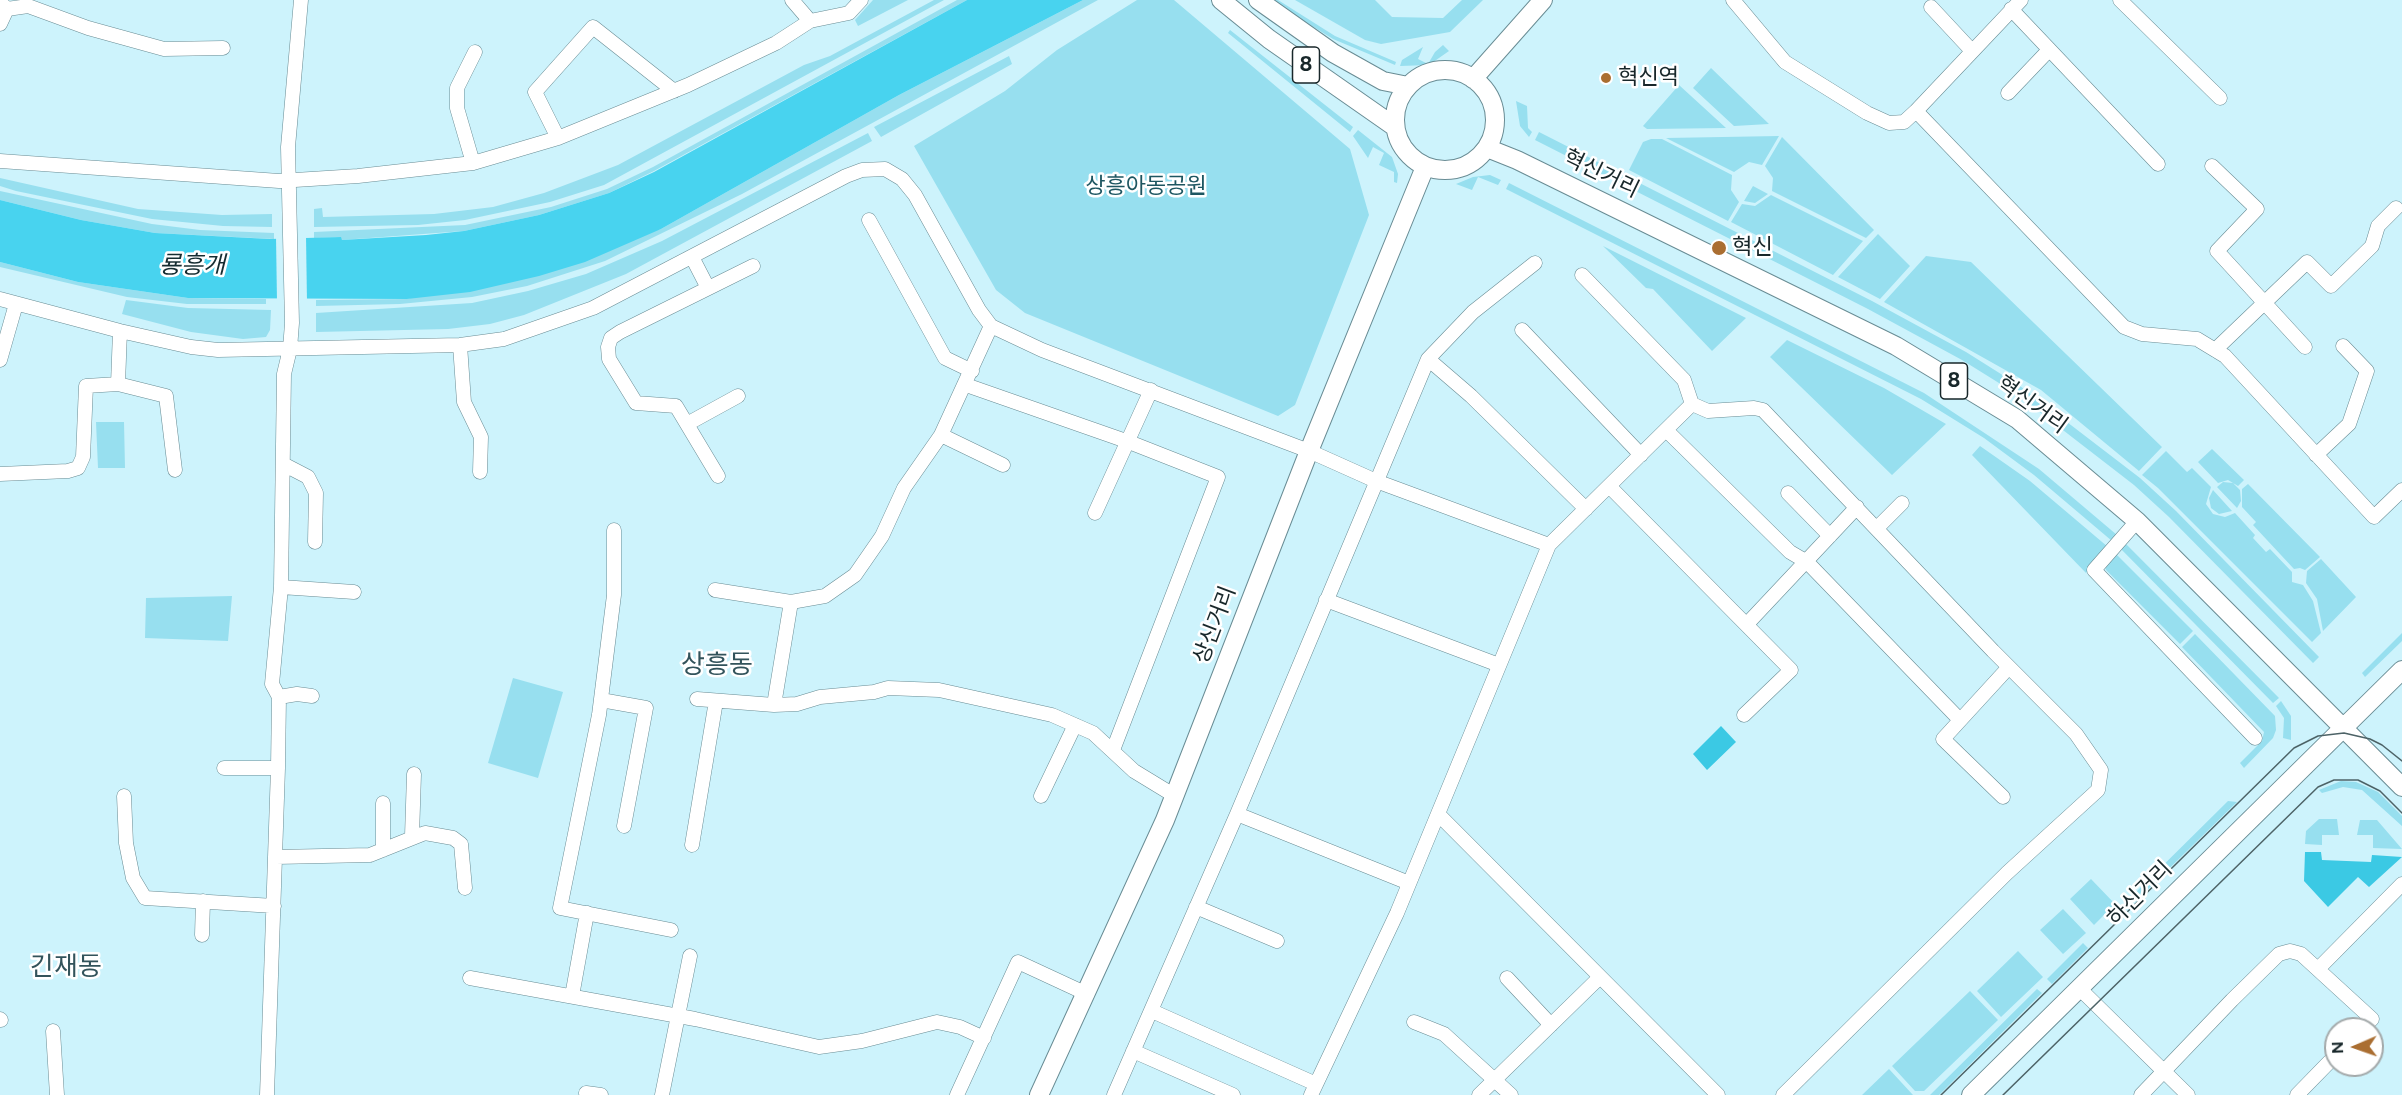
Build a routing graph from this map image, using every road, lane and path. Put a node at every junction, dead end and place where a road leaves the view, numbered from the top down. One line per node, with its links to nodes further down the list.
1 (302, 0): 32 (street)
2 (792, 0): 12 (street)
3 (861, 0): 12 (street)
4 (1221, 0): 24 (main road, 8)
5 (1258, 0): 19 (main road, 8)
6 (1543, 0): 18 (main road)
7 (1733, 0): 23 (street)
8 (2120, 0): 22 (street)
9 (2017, 3): 15 (street); 16 (street)
10 (3, 5): 13 (street); 14 (street)
11 (1931, 7): 15 (street)
12 (810, 21): 20 (street)
13 (0, 24)
14 (223, 48)
15 (1972, 51): 23 (street)
16 (2048, 51): 21 (street); 29 (street)
17 (475, 52): 28 (street)
18 (1473, 79): 19 (main road); 26 (main road)
19 (1408, 86): 24 (main road)
20 (674, 91): 25 (street); 25 (street)
21 (2008, 93)
22 (2220, 98)
23 (1916, 111): 50 (street)
24 (1395, 127): 31 (main road)
25 (558, 138): 28 (street)
26 (1487, 148): 31 (main road); 80 (main road, 혁신거리 / 8)
27 (0, 161): 32 (street)
28 (473, 163): 32 (street)
29 (2158, 164)
30 (2212, 166): 41 (street)
31 (1425, 167): 63 (main road, 상신거리)
32 (290, 181): 49 (street)
33 (2396, 208): 41 (street)
34 (869, 220): 53 (street)
35 (692, 257): 39 (street); 43 (street); 46 (street)
36 (1535, 263): 51 (street)
37 (753, 266): 39 (street)
38 (1582, 275): 58 (street)
39 (708, 288): 59 (street)
40 (0, 299): 42 (street)
41 (2266, 303): 48 (street); 50 (street)
42 (16, 304): 45 (street); 52 (street)
43 (991, 326): 53 (street); 56 (street)
44 (1522, 330): 65 (street)
45 (120, 331): 49 (street); 54 (street)
46 (460, 345): 49 (street); 69 (street)
47 (2343, 346): 64 (street)
48 (2305, 347)
49 (290, 349): 66 (street)
50 (2215, 350): 64 (street)
51 (1428, 359): 72 (street); 78 (street)
52 (0, 360)
53 (972, 371): 55 (street)
54 (118, 384): 68 (street); 70 (street)
55 (966, 385): 61 (street); 62 (street)
56 (1151, 390): 62 (street); 63 (street)
57 (738, 396): 59 (street)
58 (1692, 404): 60 (street); 77 (street)
59 (687, 424): 71 (street)
60 (1666, 430): 65 (street); 86 (street)
61 (941, 435): 67 (street); 91 (street)
62 (1129, 442): 79 (street); 107 (street)
63 (1309, 451): 72 (street); 114 (main road, 상신거리)
64 (2316, 454): 74 (street)
65 (1641, 455): 73 (street)
66 (283, 464): 84 (street); 87 (street)
67 (1003, 465)
68 (175, 470)
69 (480, 472)
70 (0, 474)
71 (718, 476)
72 (1376, 481): 85 (street); 90 (street)
73 (1609, 486): 78 (street); 92 (street)
74 (2402, 490)
75 (1788, 493): 83 (street)
76 (1902, 503): 81 (street)
77 (1857, 507): 81 (street); 83 (street)
78 (1586, 509): 85 (street)
79 (1095, 513)
80 (2137, 521): 105 (main road, 혁신거리 / 8); 106 (street)
81 (1877, 528): 94 (street)
82 (614, 530): 99 (street)
83 (1830, 536): 86 (street)
84 (315, 542)
85 (1549, 545): 93 (street)
86 (1807, 562): 92 (street); 103 (street)
87 (281, 587): 89 (street); 97 (street)
88 (716, 590): 91 (street)
89 (354, 592)
90 (1326, 600): 93 (street); 117 (street)
91 (791, 602): 101 (street)
92 (1747, 624): 102 (street)
93 (1499, 665): 118 (street)
94 (2009, 668): 103 (street); 166 (street)
95 (2402, 670): 105 (main road, 하신거리)
96 (312, 696): 97 (street)
97 (279, 697): 109 (street)
98 (697, 699): 100 (street)
99 (601, 700): 119 (street); 130 (street)
100 (716, 701): 101 (street); 121 (street)
101 (774, 705): 104 (street)
102 (1744, 715)
103 (1960, 720): 115 (street)
104 (1075, 725): 107 (street); 113 (street)
105 (2343, 727): 111 (main road, 혁신거리 / 8); 139 (main road, 하신거리)
106 (2255, 738)
107 (1113, 750): 114 (street)
108 (224, 768): 109 (street)
109 (278, 768): 123 (street)
110 (414, 774): 120 (street)
111 (2402, 787)
112 (124, 796): 127 (street)
113 (1041, 796)
114 (1175, 796): 140 (main road, 상신거리)
115 (2003, 797)
116 (383, 803): 122 (street)
117 (1237, 814): 124 (street); 129 (street)
118 (1438, 814): 124 (street); 136 (street)
119 (624, 826)
120 (412, 836): 122 (street); 126 (street)
121 (692, 845)
122 (383, 850): 123 (street)
123 (276, 857): 128 (street)
124 (1409, 884): 153 (street)
125 (2402, 884): 135 (street)
126 (465, 888)
127 (203, 902): 128 (street); 132 (street)
128 (274, 906): 156 (street)
129 (1196, 907): 133 (street); 142 (street)
130 (587, 913): 131 (street); 141 (street)
131 (670, 930)
132 (202, 935)
133 (1277, 941)
134 (690, 956): 143 (street)
135 (2318, 969): 144 (street); 151 (street)
136 (1600, 977): 146 (street); 165 (street)
137 (470, 978): 141 (street)
138 (1507, 978): 146 (street)
139 (2079, 988): 151 (street); 167 (main road, 하신거리)
140 (1087, 994): 148 (street); 160 (main road, 상신거리)
141 (572, 996): 143 (street)
142 (1152, 1011): 149 (street); 153 (street)
143 (677, 1015): 148 (street); 158 (street)
144 (2370, 1017)
145 (1414, 1022): 152 (street)
146 (1551, 1025): 152 (street)
147 (53, 1031): 155 (street)
148 (984, 1038): 159 (street)
149 (1133, 1051): 161 (street); 162 (street)
150 (2324, 1067): 170 (street)
151 (2165, 1072): 168 (street); 169 (street)
152 (1495, 1080): 163 (street); 164 (street)
153 (1314, 1090)
154 (586, 1093): 157 (street)
155 (57, 1095)
156 (267, 1095)
157 (601, 1095)
158 (662, 1095)
159 (957, 1095)
160 (1039, 1095)
161 (1114, 1095)
162 (1233, 1095)
163 (1479, 1095)
164 (1511, 1095)
165 (1718, 1095)
166 (1783, 1095)
167 (1971, 1095)
168 (2141, 1095)
169 (2188, 1095)
170 (2297, 1095)

